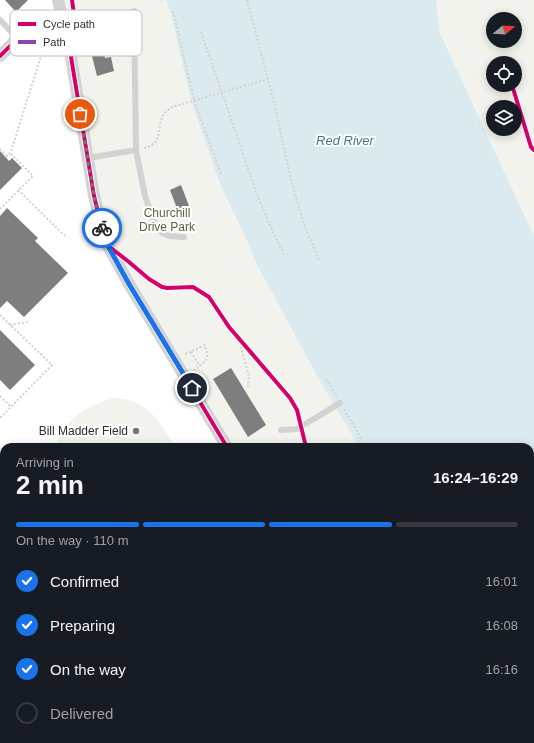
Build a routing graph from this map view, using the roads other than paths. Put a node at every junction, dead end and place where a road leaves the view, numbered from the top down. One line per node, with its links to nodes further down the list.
1 (58, 0): 2 (street)
2 (60, 10)
3 (0, 20): 4 (lane)
4 (10, 31)
5 (10, 45): 6 (street)
6 (0, 56)
7 (70, 56): 10 (street)
8 (135, 56): 9 (lane)
9 (136, 150): 10 (lane); 11 (lane)
10 (88, 158): 14 (street)
11 (184, 238)
12 (340, 403): 13 (lane)
13 (282, 430)
14 (225, 443)

